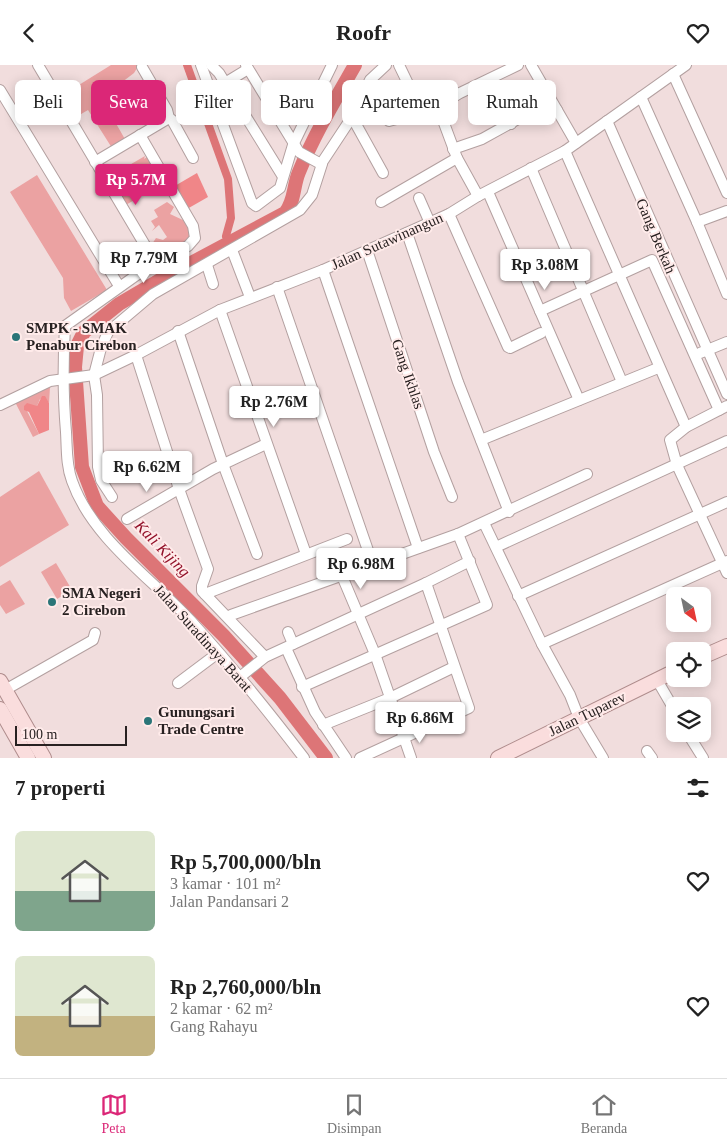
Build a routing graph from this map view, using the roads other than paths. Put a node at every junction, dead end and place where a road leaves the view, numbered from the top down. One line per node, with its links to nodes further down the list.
1 (38, 65): 33 (street)
2 (201, 65): 37 (street)
3 (211, 65): 12 (street)
4 (332, 65): 29 (street)
5 (386, 65): 14 (street)
6 (399, 65): 15 (street)
7 (518, 65): 17 (street)
8 (531, 65): 19 (street)
9 (142, 67): 20 (street)
10 (247, 67): 13 (street); 29 (street)
11 (679, 68): 18 (street, Jalan Sutawinangun); 38 (street)
12 (224, 80)
13 (230, 80)
14 (371, 80)
15 (406, 80)
16 (0, 90): 54 (street)
17 (458, 94)
18 (642, 97): 21 (street, Jalan Sutawinangun); 44 (street)
19 (557, 110): 28 (street)
20 (169, 118): 27 (street); 32 (street)
21 (607, 121): 28 (street, Jalan Sutawinangun); 64 (street, Gang Berkah)
22 (251, 124): 37 (street)
23 (346, 125): 34 (street)
24 (356, 125): 36 (street)
25 (445, 125): 31 (street)
26 (509, 125): 31 (street)
27 (140, 135): 33 (street); 49 (street)
28 (576, 143): 30 (street, Jalan Sutawinangun)
29 (293, 145): 34 (street); 37 (street)
30 (565, 151): 35 (street, Jalan Sutawinangun); 52 (street)
31 (455, 154): 39 (street); 41 (street)
32 (193, 158)
33 (95, 162): 49 (street)
34 (319, 163): 47 (street)
35 (531, 168): 39 (street, Jalan Sutawinangun); 56 (street)
36 (383, 173)
37 (282, 175)
38 (727, 193)
39 (483, 194): 43 (street, Jalan Sutawinangun); 60 (street)
40 (420, 198): 45 (street)
41 (381, 202)
42 (727, 211): 44 (street)
43 (449, 214): 45 (street, Jalan Sutawinangun); 62 (street)
44 (697, 222): 57 (street)
45 (430, 223): 46 (street, Jalan Sutawinangun)
46 (407, 233): 48 (street, Jalan Sutawinangun); 76 (street)
47 (232, 250): 50 (street); 58 (street)
48 (367, 250): 51 (street, Jalan Sutawinangun); 84 (street, Gang Ikhlas)
49 (155, 262): 54 (street)
50 (206, 265): 53 (street); 68 (street)
51 (324, 270): 55 (street, Jalan Sutawinangun); 93 (street)
52 (618, 275): 56 (street); 66 (street); 67 (street)
53 (214, 284)
54 (119, 286): 69 (street, Jalan Suradinaya Barat)
55 (277, 287): 58 (street, Jalan Sutawinangun); 98 (street)
56 (583, 290): 60 (street); 70 (street)
57 (727, 294)
58 (250, 297): 59 (street, Jalan Sutawinangun)
59 (220, 310): 61 (street, Jalan Sutawinangun); 78 (street)
60 (540, 311): 72 (street)
61 (178, 331): 65 (street, Jalan Sutawinangun); 79 (street)
62 (541, 333)
63 (727, 342): 64 (street)
64 (706, 350): 66 (street); 71 (street, Gang Berkah)
65 (136, 355): 68 (street, Jalan Sutawinangun); 82 (street)
66 (694, 355): 74 (street)
67 (658, 368): 70 (street); 75 (street)
68 (92, 375): 69 (street, Jalan Sutawinangun); 83 (street)
69 (66, 379): 73 (street, Jalan Sutawinangun); 112 (street, Jalan Suradinaya Barat)
70 (622, 381): 72 (street)
71 (727, 394)
72 (579, 400): 76 (street)
73 (0, 405)
74 (723, 408): 75 (street)
75 (686, 427): 80 (street)
76 (481, 440): 86 (street)
77 (727, 441): 80 (street)
78 (266, 444): 79 (street); 95 (street)
79 (222, 464): 82 (street); 94 (street)
80 (677, 465): 87 (street); 92 (street)
81 (587, 474): 86 (street)
82 (179, 489): 88 (street); 102 (street)
83 (112, 497)
84 (452, 497)
85 (727, 502): 87 (street)
86 (508, 511): 89 (street)
87 (699, 515): 97 (street); 103 (street)
88 (127, 519)
89 (484, 523): 90 (street); 92 (street)
90 (458, 533): 93 (street); 96 (street)
91 (347, 539): 95 (street)
92 (496, 547): 103 (street)
93 (418, 548): 98 (street)
94 (256, 554)
95 (306, 554): 102 (street)
96 (470, 561): 101 (street); 106 (street)
97 (725, 562): 99 (street); 109 (street)
98 (373, 565): 100 (street)
99 (727, 573)
100 (342, 576): 104 (street); 105 (street)
101 (426, 583): 104 (street); 106 (street)
102 (204, 585): 115 (street)
103 (518, 597): 109 (street)
104 (358, 613): 111 (street); 114 (street)
105 (231, 615)
106 (441, 627): 114 (street); 116 (street)
107 (288, 632): 111 (street)
108 (95, 633): 121 (street)
109 (542, 644): 126 (street)
110 (727, 645): 113 (main road)
111 (290, 646): 115 (street); 122 (street)
112 (218, 653): 118 (street, Jalan Suradinaya Barat); 120 (street)
113 (711, 653)
114 (375, 654): 122 (street); 124 (street)
115 (263, 658): 118 (street)
116 (454, 667): 124 (street); 128 (street)
117 (666, 675): 119 (main road, Jalan Tuparev)
118 (240, 676): 132 (street, Jalan Suradinaya Barat)
119 (657, 679): 123 (street); 126 (main road, Jalan Tuparev)
120 (178, 683)
121 (3, 685): 131 (main road)
122 (302, 687): 127 (street)
123 (667, 697)
124 (390, 698): 127 (street); 128 (street)
125 (0, 709): 130 (main road)
126 (579, 718): 136 (main road, Jalan Tuparev); 137 (street)
127 (323, 725): 133 (street)
128 (404, 738): 134 (street); 135 (street)
129 (693, 742): 138 (street)
130 (28, 758)
131 (44, 758)
132 (304, 758)
133 (346, 758)
134 (360, 758)
135 (411, 758)
136 (498, 758)
137 (603, 758)
138 (702, 758)

